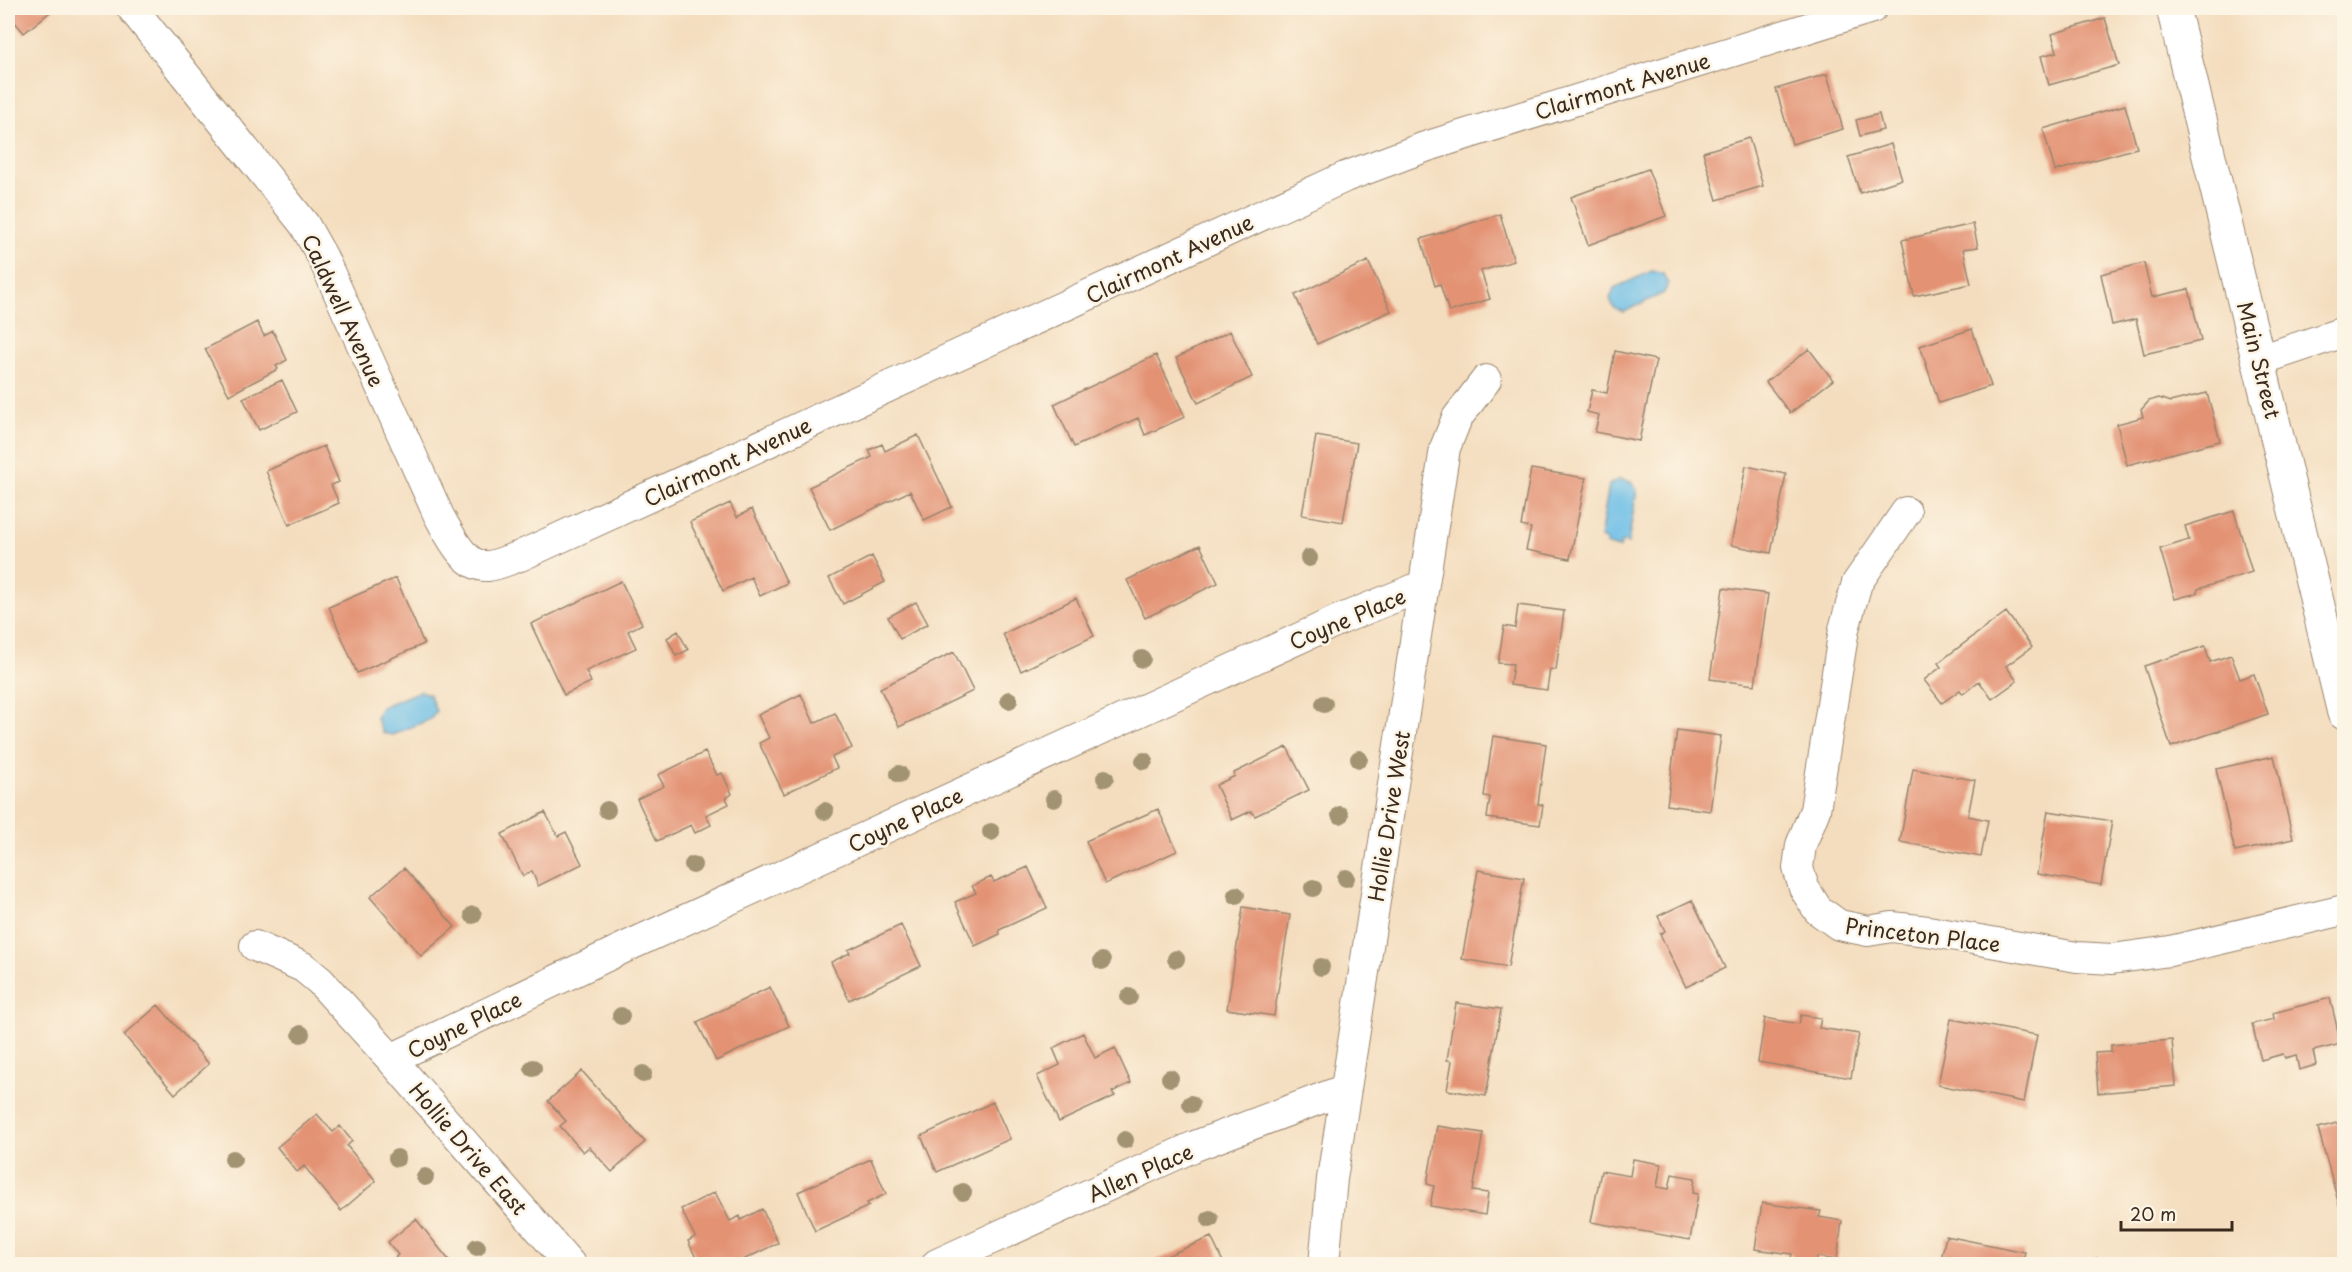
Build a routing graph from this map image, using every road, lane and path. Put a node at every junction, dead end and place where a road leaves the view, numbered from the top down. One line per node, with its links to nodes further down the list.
1 (132, 8): 8 (street, Caldwell Avenue)
2 (1872, 8): 8 (street, Clairmont Avenue)
3 (2173, 8): 5 (street, Main Street)
4 (2344, 332): 5 (street)
5 (2260, 360): 10 (street, Main Street)
6 (1486, 380): 9 (street, Hollie Drive West)
7 (1906, 512): 11 (street, Princeton Place)
8 (487, 566)
9 (1422, 586): 13 (street, Coyne Place); 14 (street, Hollie Drive West)
10 (2344, 713)
11 (2344, 910)
12 (255, 946): 13 (street, Hollie Drive East)
13 (391, 1059): 15 (street, Hollie Drive East)
14 (1346, 1089): 16 (street, Allen Place); 17 (street, Hollie Drive West)
15 (570, 1264)
16 (937, 1264)
17 (1324, 1264)

